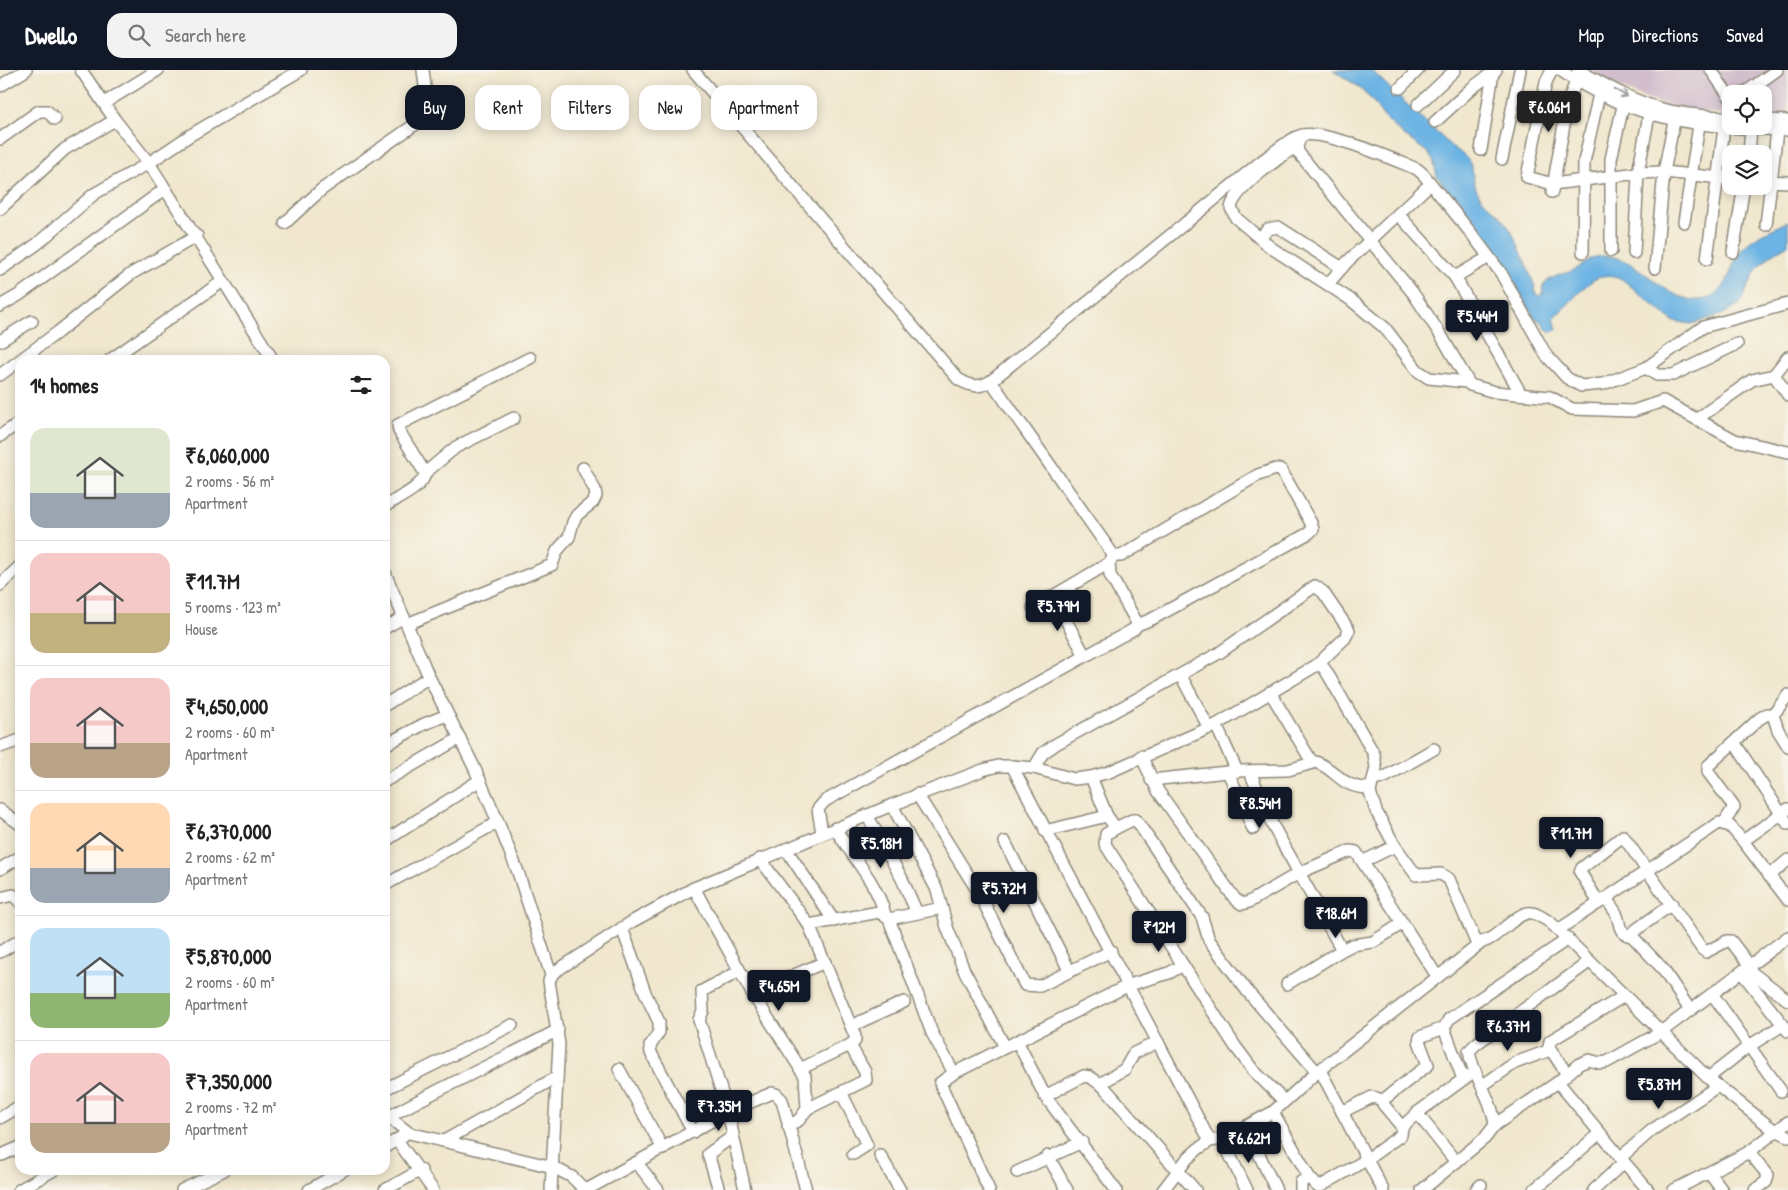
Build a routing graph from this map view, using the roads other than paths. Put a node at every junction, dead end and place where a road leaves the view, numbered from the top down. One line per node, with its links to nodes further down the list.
1 (26, 70): 17 (street)
2 (81, 70): 21 (street)
3 (158, 70): 21 (street)
4 (301, 70): 40 (street)
5 (423, 70): 59 (street)
6 (693, 70): 90 (street)
7 (1418, 70): 19 (street)
8 (1456, 70): 22 (street)
9 (1520, 70): 39 (street)
10 (1552, 70): 52 (street)
11 (1560, 70): 15 (street)
12 (1711, 70): 18 (street)
13 (1776, 70): 16 (street)
14 (1495, 71): 31 (street); 38 (street)
15 (1577, 76): 20 (street); 25 (street, one-way to 25); 52 (street)
16 (1755, 85)
17 (0, 86)
18 (1722, 86)
19 (1400, 88)
20 (1599, 94): 23 (street); 48 (street)
21 (104, 103): 27 (street)
22 (1418, 105)
23 (1623, 106): 24 (street); 45 (street)
24 (1649, 115): 29 (street); 43 (street)
25 (1722, 117)
26 (55, 119): 36 (street)
27 (115, 120): 40 (street); 56 (street)
28 (1772, 120): 30 (street)
29 (1674, 121): 32 (street); 42 (street)
30 (1788, 121)
31 (1435, 122)
32 (1699, 125): 33 (street); 44 (street)
33 (1722, 128)
34 (1782, 130): 41 (street)
35 (1723, 135): 46 (street)
36 (0, 139)
37 (1299, 141): 51 (street); 62 (street); 63 (street); 90 (street)
38 (1481, 150)
39 (1502, 159)
40 (150, 163): 53 (street); 72 (street)
41 (1772, 166)
42 (1664, 172): 43 (street); 44 (street); 71 (street)
43 (1638, 173): 45 (street); 67 (street)
44 (1691, 174): 46 (street); 58 (street)
45 (1610, 176): 48 (street); 64 (street)
46 (1718, 178): 47 (street); 69 (street)
47 (1722, 178)
48 (1583, 181): 52 (street); 65 (street)
49 (1772, 181): 50 (street)
50 (1788, 182)
51 (1430, 184): 57 (street); 68 (street)
52 (1553, 188)
53 (165, 189): 61 (street); 76 (street)
54 (1742, 195): 66 (street)
55 (1767, 195): 60 (street)
56 (0, 209)
57 (1398, 214): 63 (street); 73 (street)
58 (1684, 222)
59 (285, 223)
60 (1766, 224)
61 (197, 236): 74 (street); 81 (street)
62 (1260, 238): 70 (street); 75 (street)
63 (1372, 240): 70 (street); 91 (street)
64 (1611, 251)
65 (1582, 252)
66 (1733, 252)
67 (1634, 253)
68 (1490, 257): 73 (street); 87 (street)
69 (1707, 259)
70 (1342, 268): 75 (street)
71 (1655, 268)
72 (0, 270)
73 (1455, 277): 92 (street)
74 (223, 281): 82 (street); 83 (street)
75 (1328, 284): 91 (street)
76 (0, 306)
77 (1786, 307): 87 (street)
78 (32, 321): 79 (street)
79 (0, 341)
80 (1737, 344): 87 (street)
81 (26, 355)
82 (117, 355)
83 (270, 355)
84 (1788, 357): 89 (street)
85 (530, 358): 100 (street)
86 (15, 363): 88 (street)
87 (1646, 368)
88 (0, 374)
89 (1774, 375): 93 (street); 95 (street)
90 (991, 381): 102 (street)
91 (1466, 382): 92 (street)
92 (1521, 394): 95 (street)
93 (1788, 395)
94 (514, 418): 100 (street)
95 (1697, 419): 98 (street)
96 (15, 426): 97 (street)
97 (0, 436)
98 (1788, 452)
99 (583, 468): 108 (street)
100 (425, 473): 101 (street)
101 (390, 503)
102 (1112, 560): 106 (street); 109 (street); 109 (street)
103 (15, 571): 105 (street)
104 (390, 584): 108 (street)
105 (0, 585)
106 (1053, 596): 107 (street); 111 (street)
107 (1033, 608)
108 (406, 620): 110 (street); 114 (street)
109 (1137, 625): 111 (street)
110 (390, 626)
111 (1086, 656): 153 (street)
112 (1317, 665): 113 (street); 115 (street); 138 (street)
113 (1181, 676): 120 (street); 131 (street)
114 (429, 677): 117 (street); 118 (street)
115 (1270, 692): 120 (street); 129 (street)
116 (1788, 695): 119 (street)
117 (390, 702)
118 (448, 715): 121 (street); 123 (street)
119 (1772, 716): 124 (street); 125 (street)
120 (1212, 726): 128 (street); 132 (street)
121 (460, 738): 135 (street); 136 (street)
122 (15, 742): 126 (street)
123 (390, 742)
124 (1734, 742): 141 (street); 147 (street)
125 (1788, 746)
126 (0, 747)
127 (1434, 749): 138 (street)
128 (1141, 756): 134 (street); 137 (street)
129 (1312, 762): 133 (street); 138 (street)
130 (1012, 766): 131 (street); 139 (street); 152 (street)
131 (1034, 768): 134 (street)
132 (1232, 772): 133 (street); 137 (street); 151 (street)
133 (1250, 772): 165 (street)
134 (1091, 777): 144 (street)
135 (390, 778)
136 (480, 780): 146 (street); 154 (street)
137 (1152, 780): 165 (street)
138 (1372, 784): 157 (street)
139 (917, 794): 140 (street); 194 (street)
140 (892, 805): 143 (street); 174 (street)
141 (1784, 812): 148 (street); 155 (street)
142 (2, 814): 145 (street)
143 (867, 815): 149 (street); 175 (street)
144 (1107, 816): 150 (street); 152 (street)
145 (15, 821)
146 (498, 822): 167 (street); 196 (street)
147 (1724, 823): 155 (street); 164 (street)
148 (1788, 824)
149 (835, 828): 153 (street); 176 (street)
150 (1116, 828): 192 (street); 222 (street)
151 (1253, 829)
152 (1045, 831): 188 (street)
153 (822, 833): 158 (street)
154 (390, 838)
155 (1743, 841): 166 (street)
156 (1005, 842): 194 (street)
157 (1395, 846): 162 (street); 186 (street)
158 (786, 849): 159 (street); 177 (street)
159 (760, 859): 168 (street); 179 (street)
160 (15, 860): 163 (street)
161 (1788, 860): 166 (street)
162 (1364, 861): 165 (street); 178 (street)
163 (0, 868)
164 (1648, 871): 172 (street); 172 (street); 173 (street)
165 (1299, 873): 187 (street)
166 (1769, 876): 171 (street)
167 (390, 882)
168 (694, 888): 180 (street); 195 (street)
169 (15, 897): 170 (street)
170 (0, 898)
171 (1788, 900)
172 (1602, 901): 181 (street); 182 (street)
173 (1672, 904): 182 (street); 193 (street)
174 (942, 908): 175 (street); 218 (street)
175 (917, 913): 176 (street)
176 (887, 917): 177 (street); 224 (street)
177 (834, 921): 179 (street)
178 (1402, 923): 187 (street); 197 (street)
179 (809, 926): 190 (street)
180 (622, 928): 196 (street); 253 (street)
181 (1558, 930): 184 (street); 186 (street)
182 (1632, 936): 207 (street)
183 (1788, 938): 193 (street)
184 (1568, 940): 191 (street); 210 (street)
185 (15, 943): 189 (street)
186 (1481, 943): 197 (street)
187 (1342, 950): 198 (street)
188 (1111, 951): 194 (street); 199 (street)
189 (0, 952)
190 (825, 962): 201 (street); 209 (street)
191 (1589, 962): 203 (street); 223 (street)
192 (1183, 965): 199 (street); 238 (street)
193 (1747, 969): 200 (street); 202 (street); 205 (street)
194 (1069, 970)
195 (740, 971): 201 (street); 241 (street)
196 (551, 975): 211 (street)
197 (1437, 976): 222 (street)
198 (1287, 984)
199 (1129, 985): 214 (street); 215 (street)
200 (1783, 989): 204 (street); 205 (street)
201 (752, 993): 221 (street)
202 (1713, 995): 207 (street); 217 (street)
203 (1624, 996): 213 (street); 219 (street)
204 (1788, 1000)
205 (1766, 1001): 212 (street)
206 (904, 1002): 209 (street)
207 (1690, 1010): 213 (street)
208 (512, 1025): 232 (street)
209 (851, 1026): 216 (street)
210 (1444, 1028): 228 (street); 237 (street)
211 (558, 1030): 226 (street); 244 (street)
212 (1787, 1030): 217 (street)
213 (1662, 1032): 225 (street); 227 (street)
214 (1017, 1041): 218 (street); 236 (street)
215 (1158, 1042): 230 (street); 261 (street)
216 (850, 1045): 221 (street); 235 (street)
217 (1749, 1046): 227 (street); 234 (street)
218 (1005, 1047): 224 (street)
219 (1550, 1050): 225 (street); 231 (street)
220 (619, 1069): 264 (street)
221 (800, 1069): 240 (street)
222 (1318, 1071): 238 (street); 243 (street)
223 (1477, 1071): 228 (street); 231 (street)
224 (954, 1073): 296 (street)
225 (1567, 1074): 229 (street)
226 (557, 1077): 260 (street); 275 (street)
227 (1708, 1078): 233 (street)
228 (1463, 1079): 245 (street)
229 (1558, 1082): 249 (street); 255 (street)
230 (1100, 1084): 236 (street); 277 (street)
231 (1483, 1085): 249 (street)
232 (390, 1086)
233 (1718, 1086): 256 (street); 272 (street)
234 (1781, 1091)
235 (842, 1094): 240 (street); 267 (street)
236 (1045, 1096): 262 (street)
237 (1383, 1100): 243 (street); 252 (street)
238 (1284, 1102): 242 (street)
239 (15, 1109): 246 (street)
240 (807, 1109): 250 (street)
241 (728, 1112): 250 (street); 253 (street); 257 (street)
242 (1273, 1112): 251 (street); 283 (street)
243 (1342, 1112): 271 (street)
244 (390, 1113)
245 (1417, 1113): 252 (street); 273 (street)
246 (0, 1118)
247 (390, 1118): 254 (street)
248 (1788, 1122): 256 (street)
249 (1495, 1125): 273 (street)
250 (788, 1126): 294 (street)
251 (1246, 1127): 258 (street); 302 (street)
252 (1402, 1127): 271 (street)
253 (693, 1132): 264 (street)
254 (409, 1133): 259 (street); 260 (street)
255 (1600, 1133): 272 (street); 306 (street)
256 (1783, 1134): 266 (street)
257 (732, 1137): 292 (street); 293 (street)
258 (1222, 1139): 261 (street); 301 (street)
259 (397, 1140): 263 (street); 276 (street)
260 (444, 1140): 275 (street)
261 (1210, 1141): 277 (street)
262 (1082, 1142): 270 (street); 298 (street)
263 (390, 1144)
264 (663, 1149): 274 (street)
265 (15, 1150): 269 (street)
266 (1749, 1152): 279 (street); 311 (street)
267 (853, 1154)
268 (880, 1155): 295 (street)
269 (2, 1156)
270 (1048, 1156): 278 (street); 297 (street)
271 (1366, 1160): 283 (street); 304 (street)
272 (1622, 1160): 307 (street); 308 (street)
273 (1456, 1162): 305 (street)
274 (637, 1163): 290 (street); 291 (street)
275 (553, 1167): 289 (street); 290 (street)
276 (420, 1170): 287 (street); 288 (street)
277 (1178, 1171): 299 (street); 300 (street)
278 (1017, 1172)
279 (1709, 1173): 309 (street); 310 (street)
280 (45, 1175): 284 (street)
281 (214, 1175): 285 (street)
282 (335, 1175): 286 (street)
283 (1309, 1177): 303 (street)
284 (19, 1190)
285 (182, 1190)
286 (309, 1190)
287 (385, 1190)
288 (433, 1190)
289 (551, 1190)
290 (586, 1190)
291 (658, 1190)
292 (719, 1190)
293 (745, 1190)
294 (806, 1190)
295 (900, 1190)
296 (988, 1190)
297 (1067, 1190)
298 (1116, 1190)
299 (1163, 1190)
300 (1195, 1190)
301 (1248, 1190)
302 (1276, 1190)
303 (1301, 1190)
304 (1383, 1190)
305 (1422, 1190)
306 (1534, 1190)
307 (1594, 1190)
308 (1648, 1190)
309 (1674, 1190)
310 (1722, 1190)
311 (1755, 1190)

